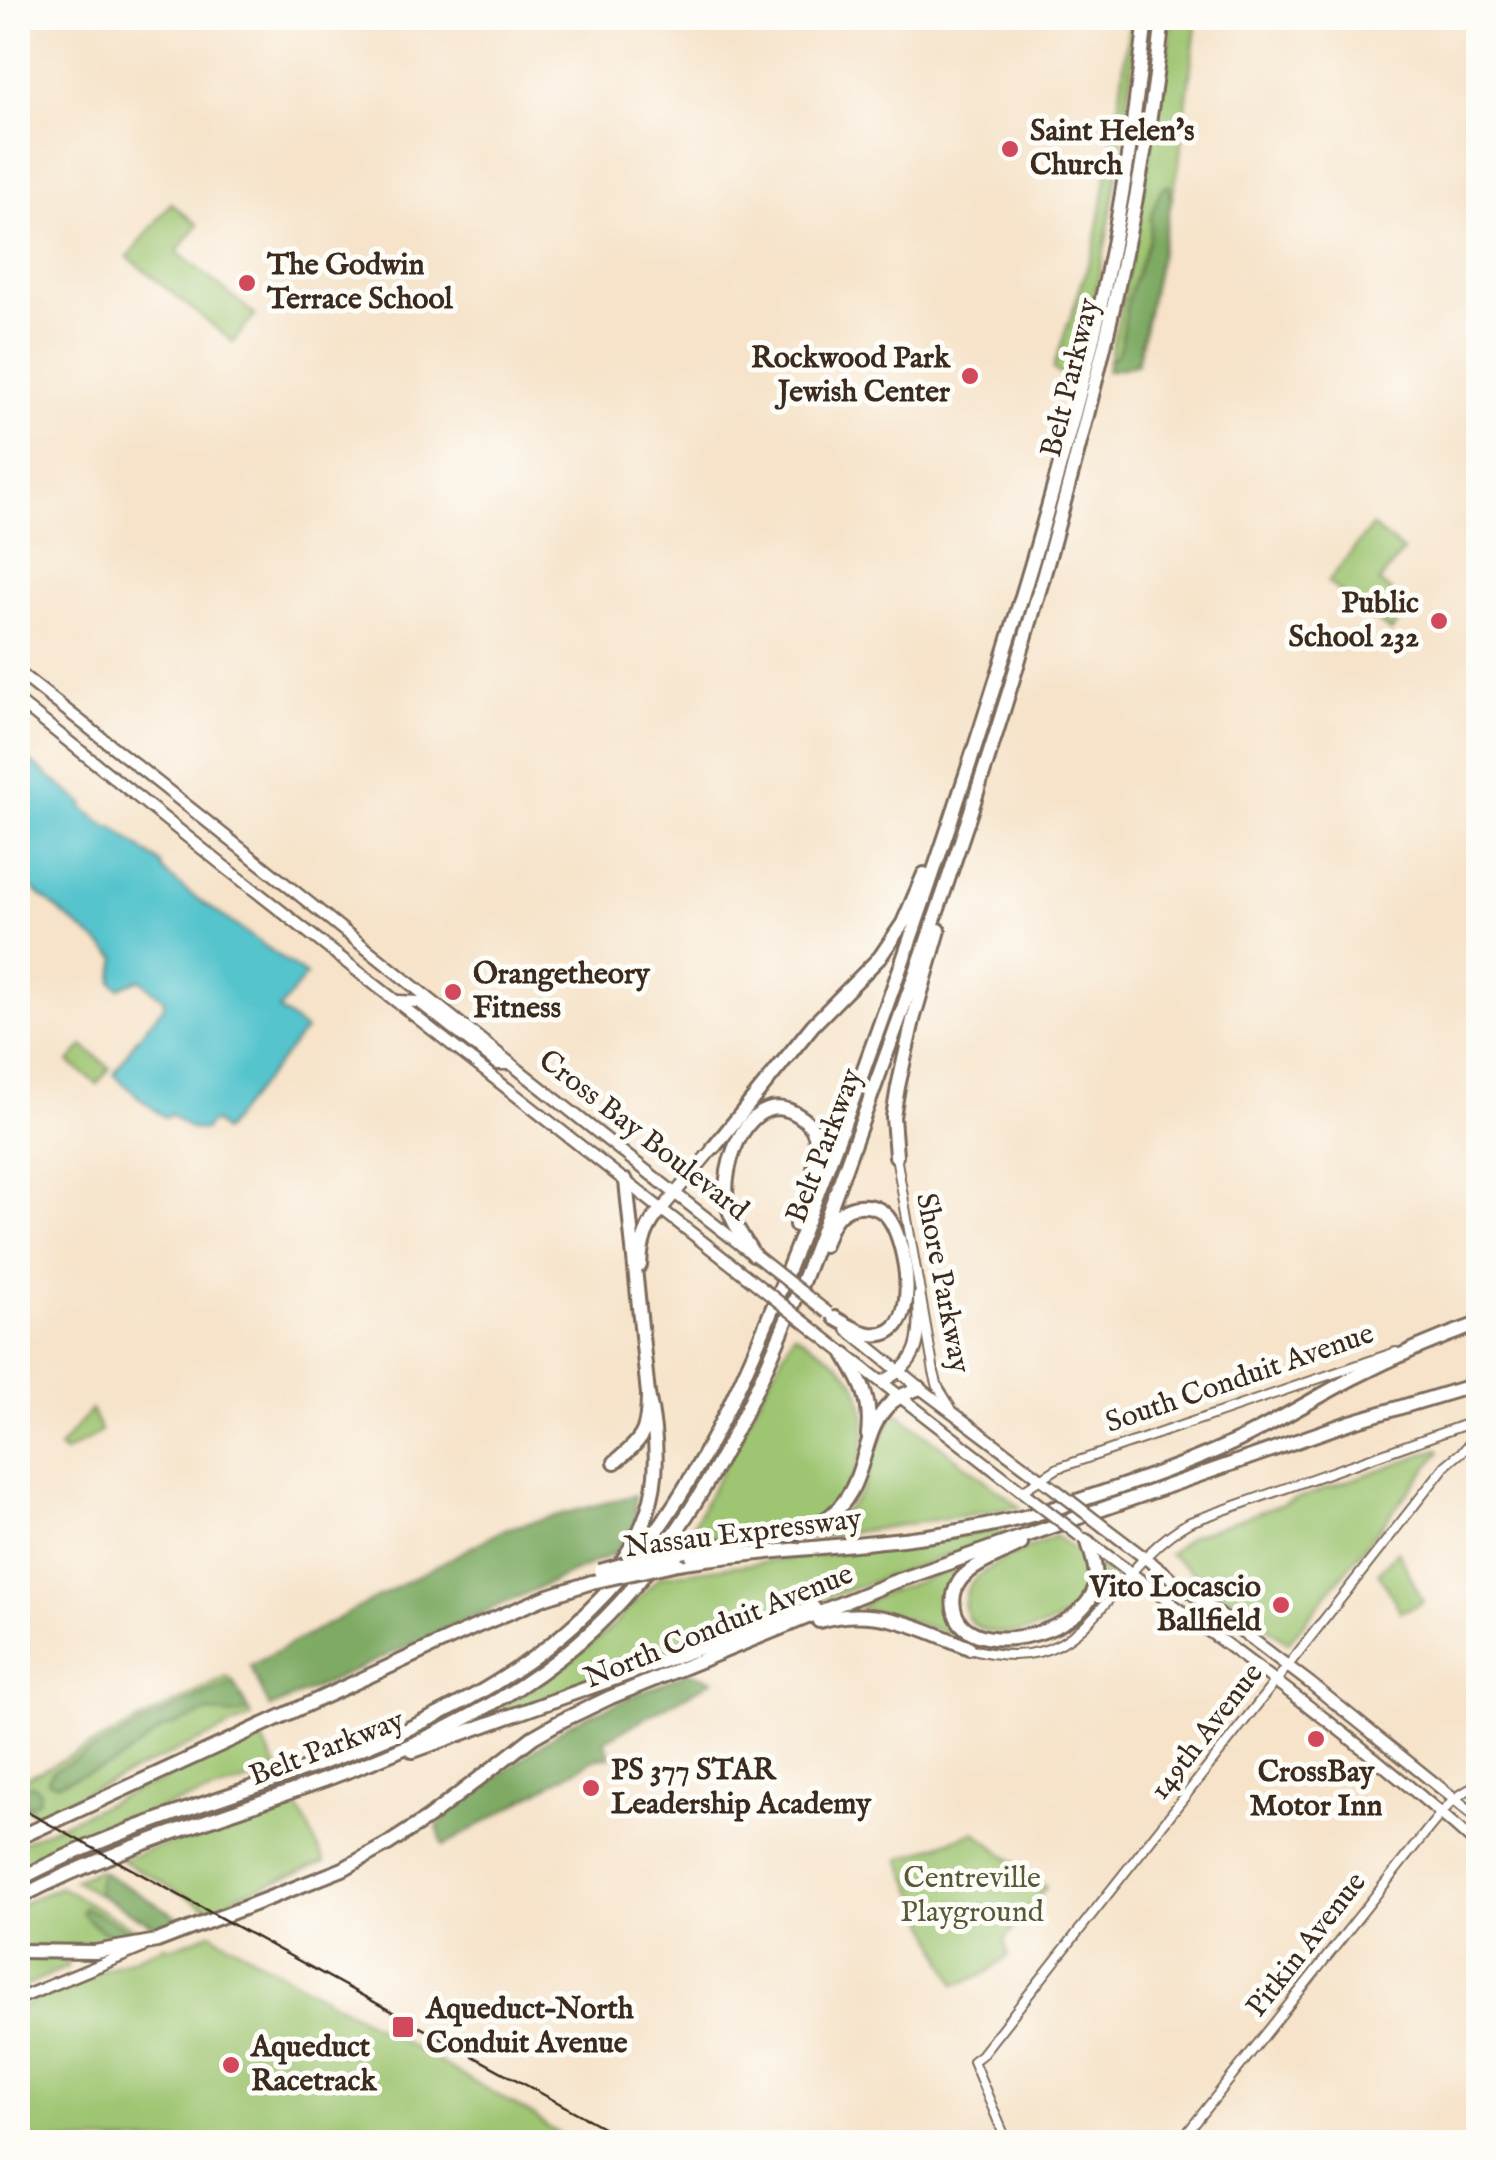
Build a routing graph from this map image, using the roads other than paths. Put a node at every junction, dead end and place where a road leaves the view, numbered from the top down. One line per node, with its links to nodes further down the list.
1 (1146, 18): 3 (highway, Belt Parkway)
2 (1162, 18): 3 (highway, Belt Parkway)
3 (1078, 428): 6 (highway, Belt Parkway); 7 (highway, Belt Parkway)
4 (18, 672): 9 (main road, Cross Bay Boulevard)
5 (18, 701): 8 (main road, Cross Bay Boulevard)
6 (953, 813): 10 (highway); 18 (highway, Belt Parkway)
7 (956, 855): 11 (highway); 21 (highway, Belt Parkway)
8 (398, 1001): 9 (main road); 12 (main road, Cross Bay Boulevard)
9 (510, 1064): 13 (main road, Cross Bay Boulevard)
10 (714, 1147): 13 (main road)
11 (896, 1156): 16 (street, Shore Parkway)
12 (626, 1181): 14 (main road, Cross Bay Boulevard); 17 (highway)
13 (675, 1194): 14 (main road); 15 (main road, Cross Bay Boulevard)
14 (662, 1209): 17 (highway); 23 (main road, Cross Bay Boulevard, bridge)
15 (755, 1255): 18 (highway); 19 (main road, Cross Bay Boulevard, bridge)
16 (919, 1296): 24 (main road); 30 (street, Shore Parkway)
17 (638, 1298): 28 (highway)
18 (772, 1310): 47 (highway, Belt Parkway)
19 (832, 1316): 21 (highway); 24 (main road, Cross Bay Boulevard)
20 (1478, 1324): 22 (highway, South Conduit Avenue)
21 (782, 1328): 48 (highway, Belt Parkway)
22 (1430, 1341): 35 (street, South Conduit Avenue); 39 (highway, Nassau Expressway)
23 (845, 1354): 25 (main road, Cross Bay Boulevard); 33 (highway)
24 (900, 1372): 25 (main road); 27 (main road, Cross Bay Boulevard)
25 (880, 1382): 29 (main road, Cross Bay Boulevard)
26 (1478, 1384): 37 (highway, North Conduit Avenue)
27 (920, 1388): 29 (highway); 30 (main road, Cross Bay Boulevard)
28 (648, 1394): 34 (highway); 34 (highway)
29 (900, 1397): 33 (highway); 36 (main road, Cross Bay Boulevard)
30 (955, 1414): 35 (main road, Cross Bay Boulevard)
31 (1478, 1420): 40 (street)
32 (1478, 1433): 45 (street, 149th Avenue)
33 (866, 1452): 39 (highway)
34 (657, 1464): 47 (highway)
35 (1040, 1479): 36 (street, South Conduit Avenue); 40 (main road, Cross Bay Boulevard, bridge)
36 (1022, 1491): 38 (main road, Cross Bay Boulevard, bridge)
37 (1055, 1526): 38 (highway); 42 (highway, North Conduit Avenue)
38 (1084, 1539): 41 (main road, Cross Bay Boulevard)
39 (682, 1557): 53 (highway, Nassau Expressway, bridge)
40 (1144, 1557): 41 (street); 45 (main road, Cross Bay Boulevard)
41 (1130, 1573): 44 (street); 46 (main road, Cross Bay Boulevard)
42 (891, 1583): 43 (highway, North Conduit Avenue); 48 (highway)
43 (750, 1642): 44 (highway); 57 (highway, North Conduit Avenue)
44 (969, 1648)
45 (1287, 1666): 46 (street, 149th Avenue); 50 (main road, Cross Bay Boulevard)
46 (1276, 1681): 51 (main road, Cross Bay Boulevard); 60 (street, 149th Avenue)
47 (462, 1702): 55 (highway, Belt Parkway)
48 (358, 1767): 56 (highway, Belt Parkway)
49 (1478, 1786): 50 (street, Pitkin Avenue)
50 (1456, 1798): 51 (street, Pitkin Avenue); 52 (main road, Cross Bay Boulevard)
51 (1442, 1813): 54 (main road, Cross Bay Boulevard); 61 (street, Pitkin Avenue)
52 (1478, 1818)
53 (18, 1837)
54 (1478, 1846)
55 (18, 1880)
56 (18, 1898)
57 (157, 1942): 58 (highway); 59 (main road, North Conduit Avenue)
58 (18, 1951)
59 (18, 1998)
60 (1007, 2142)
61 (1180, 2142)

